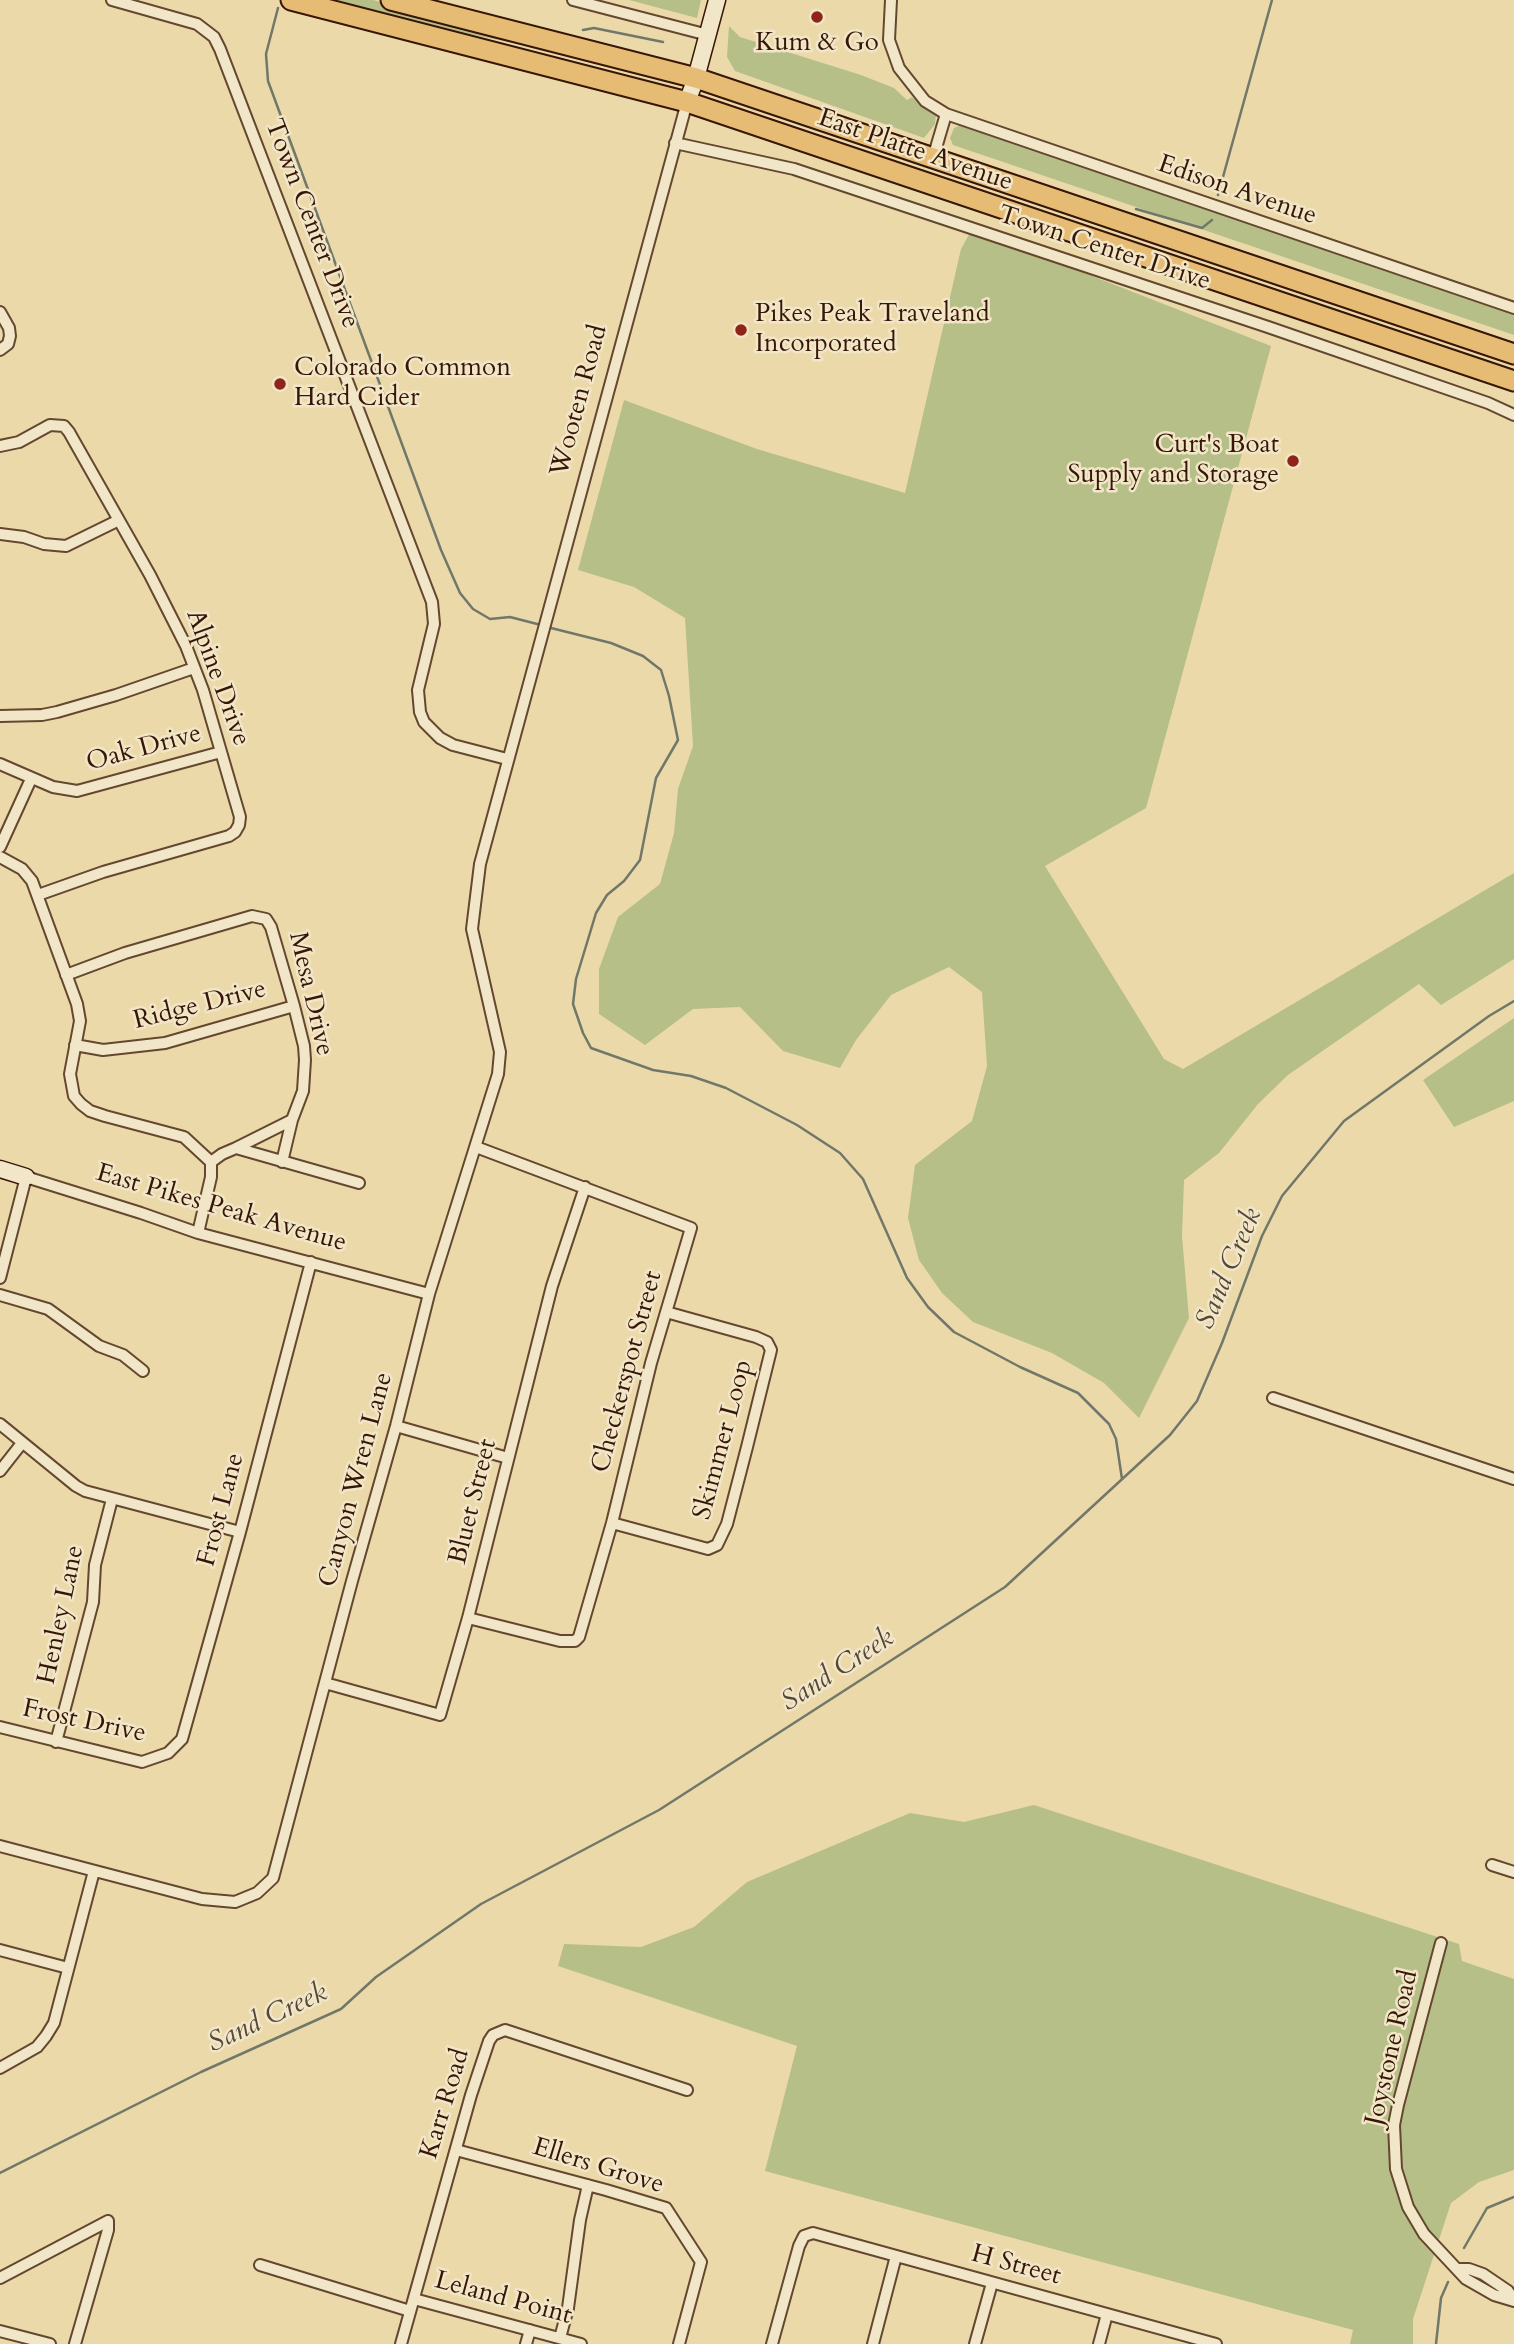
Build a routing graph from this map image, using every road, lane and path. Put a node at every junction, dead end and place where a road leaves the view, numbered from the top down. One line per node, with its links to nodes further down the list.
1 (112, 0): 25 (street, Town Center Drive)
2 (390, 0): 8 (highway, East Platte Avenue)
3 (572, 0): 7 (street)
4 (717, 0): 7 (street, Wooten Road)
5 (891, 0): 10 (street, Edison Avenue)
6 (299, 2): 9 (highway, East Platte Avenue)
7 (708, 35): 8 (street, Wooten Road)
8 (696, 78): 9 (street, Wooten Road); 12 (highway, East Platte Avenue)
9 (687, 102): 11 (street, Wooten Road); 17 (highway, East Platte Avenue)
10 (946, 114): 12 (street); 13 (street, Edison Avenue)
11 (675, 144): 18 (street, Town Center Drive); 25 (street, Wooten Road)
12 (933, 158): 16 (highway, East Platte Avenue)
13 (1514, 308)
14 (0, 312): 15 (street)
15 (0, 350)
16 (1514, 354)
17 (1514, 381)
18 (1514, 415)
19 (0, 446): 20 (street, Alpine Drive)
20 (117, 521): 21 (street); 22 (street, Alpine Drive)
21 (0, 534)
22 (194, 668): 23 (street); 24 (street, Alpine Drive)
23 (0, 716)
24 (221, 752): 27 (street, Oak Drive); 31 (street, Alpine Drive)
25 (507, 760): 28 (street, Wooten Road)
26 (0, 764): 27 (street, Oak Drive)
27 (31, 779): 29 (street)
28 (494, 815): 36 (street, Canyon Wren Lane)
29 (0, 847)
30 (0, 857): 31 (street)
31 (38, 895): 32 (street)
32 (66, 975): 33 (street, Mesa Drive); 34 (street)
33 (294, 1006): 34 (street, Ridge Drive); 35 (street, Mesa Drive)
34 (75, 1045): 38 (street)
35 (292, 1120): 37 (street); 39 (street, Mesa Drive)
36 (476, 1147): 43 (street, Checkerspot Street); 47 (street, Canyon Wren Lane)
37 (236, 1148): 38 (street); 39 (street)
38 (211, 1162): 44 (street)
39 (282, 1162): 42 (street)
40 (0, 1169): 41 (street, East Pikes Peak Avenue)
41 (26, 1177): 44 (street, East Pikes Peak Avenue); 46 (street)
42 (359, 1182)
43 (584, 1186): 49 (street, Checkerspot Street); 55 (street, Bluet Street)
44 (198, 1233): 45 (street, East Pikes Peak Avenue)
45 (311, 1262): 47 (street, East Pikes Peak Avenue); 60 (street, Frost Lane)
46 (0, 1278)
47 (429, 1294): 53 (street, Canyon Wren Lane)
48 (0, 1295): 50 (street)
49 (666, 1312): 59 (street, Checkerspot Street); 59 (street, Skimmer Loop)
50 (143, 1371)
51 (1273, 1398): 57 (street)
52 (0, 1424): 54 (street)
53 (396, 1426): 55 (street); 62 (street, Canyon Wren Lane)
54 (22, 1443): 56 (street); 58 (street)
55 (508, 1458): 61 (street, Bluet Street)
56 (0, 1471)
57 (1514, 1479)
58 (112, 1499): 60 (street); 64 (street, Henley Lane)
59 (612, 1523): 61 (street, Checkerspot Street)
60 (240, 1532): 65 (street, Frost Lane)
61 (468, 1618): 62 (street, Bluet Street)
62 (325, 1683): 68 (street, Canyon Wren Lane)
63 (0, 1727): 64 (street, Frost Drive)
64 (56, 1742): 65 (street, Frost Drive)
65 (159, 1758)
66 (0, 1846): 68 (street, Canyon Wren Lane)
67 (1492, 1865): 69 (street)
68 (94, 1871): 72 (street)
69 (1514, 1872)
70 (1441, 1943): 82 (street, Joystone Road)
71 (0, 1950): 72 (street)
72 (68, 1968): 73 (street)
73 (0, 2068)
74 (687, 2091): 75 (street, Karr Road)
75 (456, 2150): 76 (street, Ellers Grove); 81 (street, Karr Road)
76 (588, 2185): 87 (street); 94 (street, Ellers Grove)
77 (896, 2256): 80 (street, H Street); 95 (street, H Street); 96 (street)
78 (260, 2265): 83 (street)
79 (0, 2278): 90 (street)
80 (992, 2283): 84 (street, H Street); 97 (street)
81 (414, 2299): 83 (street, Karr Road); 85 (street, Leland Point)
82 (1514, 2300)
83 (410, 2311): 91 (street, Karr Road)
84 (1107, 2314): 88 (street, H Street); 98 (street)
85 (530, 2330): 87 (street, Leland Point); 92 (street)
86 (0, 2332): 89 (street)
87 (560, 2338): 93 (street, Leland Point)
88 (1202, 2342): 99 (street, H Street)
89 (43, 2343)
90 (75, 2344)
91 (401, 2344)
92 (526, 2344)
93 (581, 2344)
94 (680, 2344)
95 (772, 2344)
96 (873, 2344)
97 (975, 2344)
98 (1099, 2344)
99 (1216, 2344)

